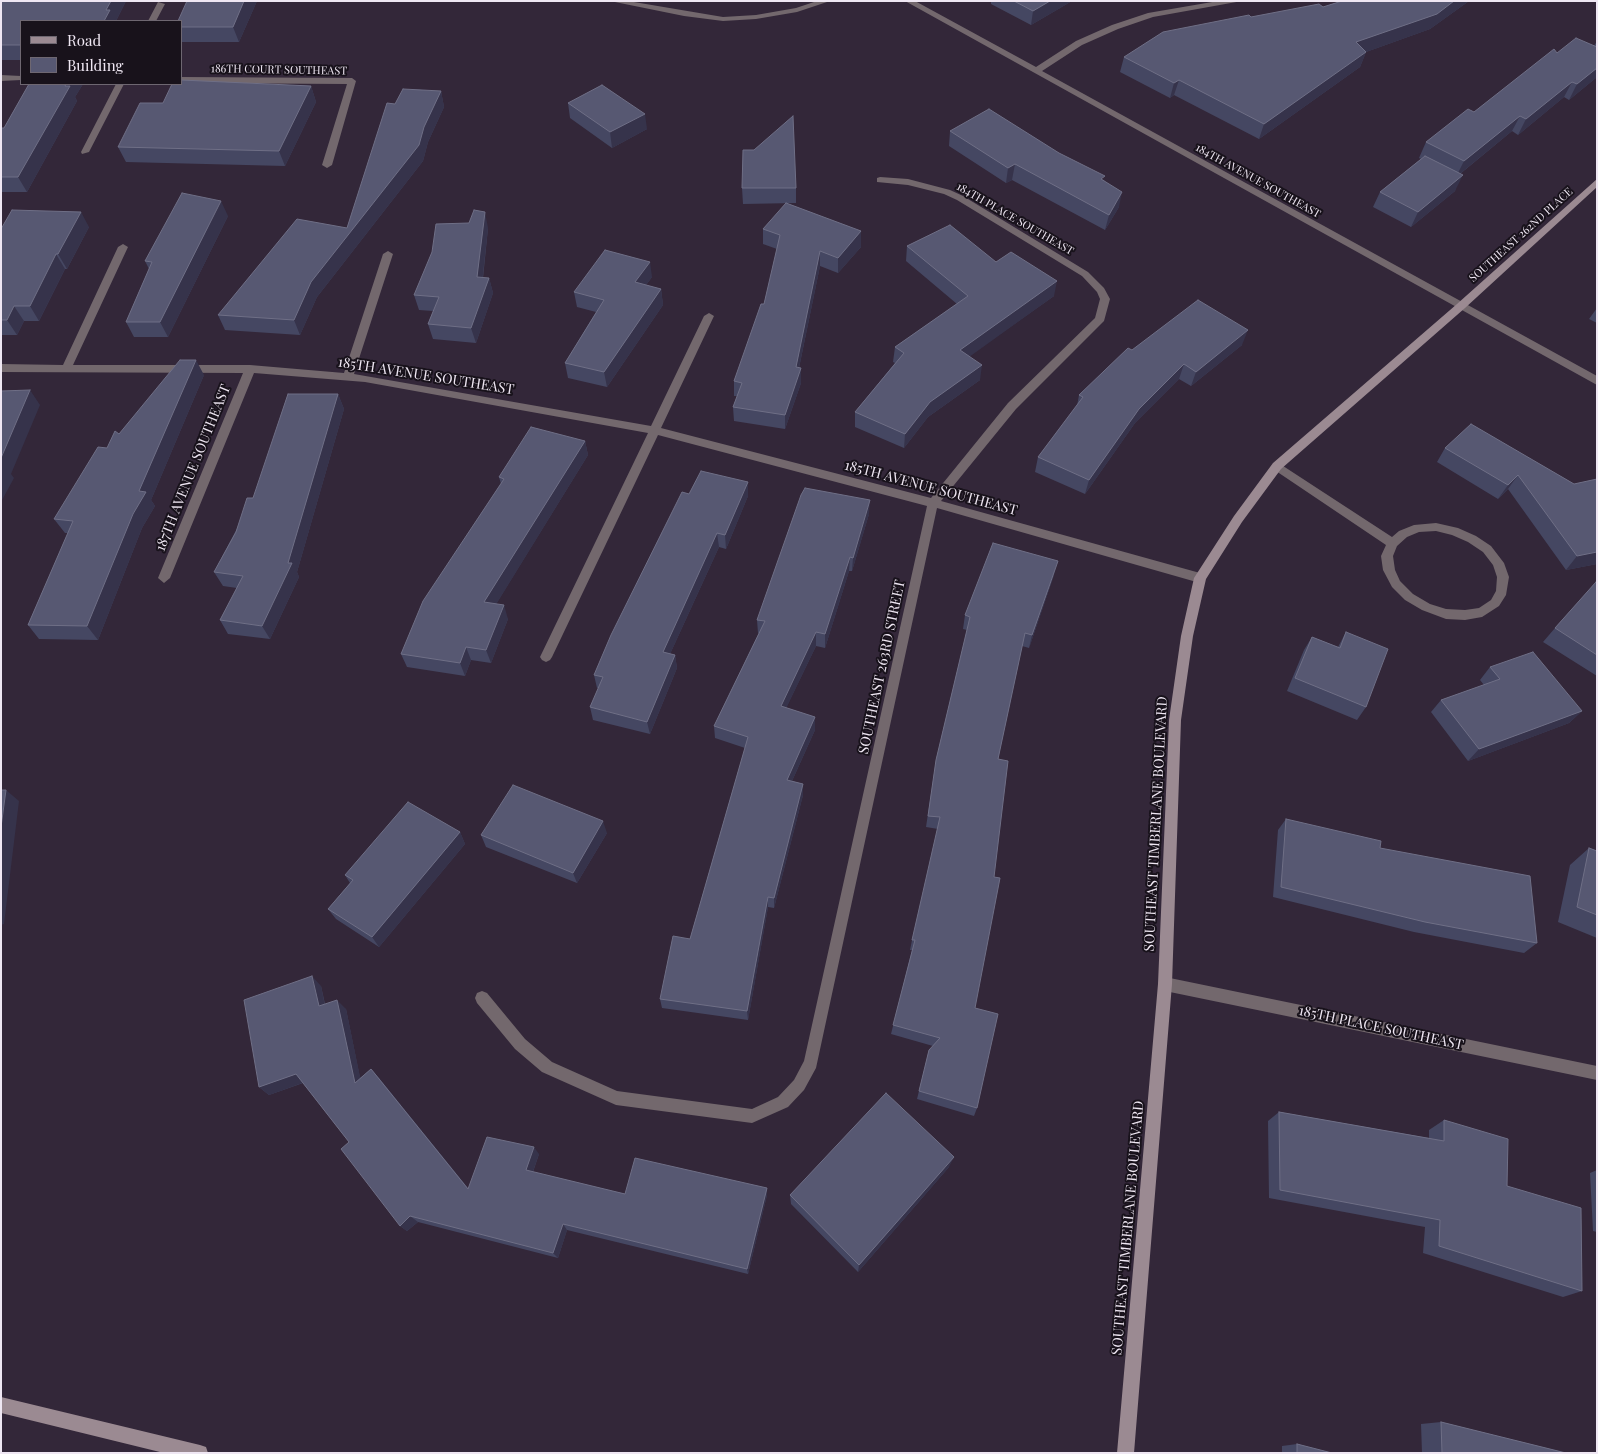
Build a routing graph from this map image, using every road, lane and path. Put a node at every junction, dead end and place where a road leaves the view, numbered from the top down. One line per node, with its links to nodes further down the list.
1 (614, 1): 2 (street)
2 (826, 1)
3 (909, 1): 7 (street, 184TH AVENUE SOUTHEAST)
4 (1238, 1): 7 (street)
5 (160, 4): 6 (street)
6 (152, 20)
7 (1036, 71): 19 (street, 184TH AVENUE SOUTHEAST)
8 (1, 78): 9 (street)
9 (20, 78)
10 (182, 80): 13 (street, 186TH COURT SOUTHEAST)
11 (119, 85): 12 (street)
12 (84, 152)
13 (327, 165)
14 (880, 180): 18 (street, 184TH PLACE SOUTHEAST)
15 (1597, 182): 19 (street, SOUTHEAST 262ND PLACE)
16 (123, 247): 21 (street)
17 (388, 254): 24 (street)
18 (1101, 290): 28 (street, SOUTHEAST 263RD STREET)
19 (1461, 306): 25 (street, 184TH AVENUE SOUTHEAST); 27 (street, SOUTHEAST TIMBERLANE BOULEVARD)
20 (709, 316): 26 (street)
21 (67, 367): 22 (street, 185TH AVENUE SOUTHEAST); 23 (street, 185TH AVENUE SOUTHEAST)
22 (7, 368)
23 (250, 369): 24 (street, 185TH AVENUE SOUTHEAST); 30 (street, 187TH AVENUE SOUTHEAST)
24 (348, 377): 26 (street, 185TH AVENUE SOUTHEAST)
25 (1597, 380)
26 (654, 430): 28 (street, 185TH AVENUE SOUTHEAST); 32 (street)
27 (1278, 466): 29 (street); 31 (street, SOUTHEAST TIMBERLANE BOULEVARD)
28 (933, 503): 31 (street, 185TH AVENUE SOUTHEAST); 34 (street, SOUTHEAST 263RD STREET)
29 (1392, 543): 29 (street)
30 (164, 578)
31 (1200, 578): 33 (street, SOUTHEAST TIMBERLANE BOULEVARD)
32 (546, 657)
33 (1165, 984): 35 (street, 185TH PLACE SOUTHEAST); 38 (street, SOUTHEAST TIMBERLANE BOULEVARD)
34 (482, 998)
35 (1597, 1073)
36 (1, 1405): 37 (street)
37 (200, 1453)
38 (1125, 1453)

